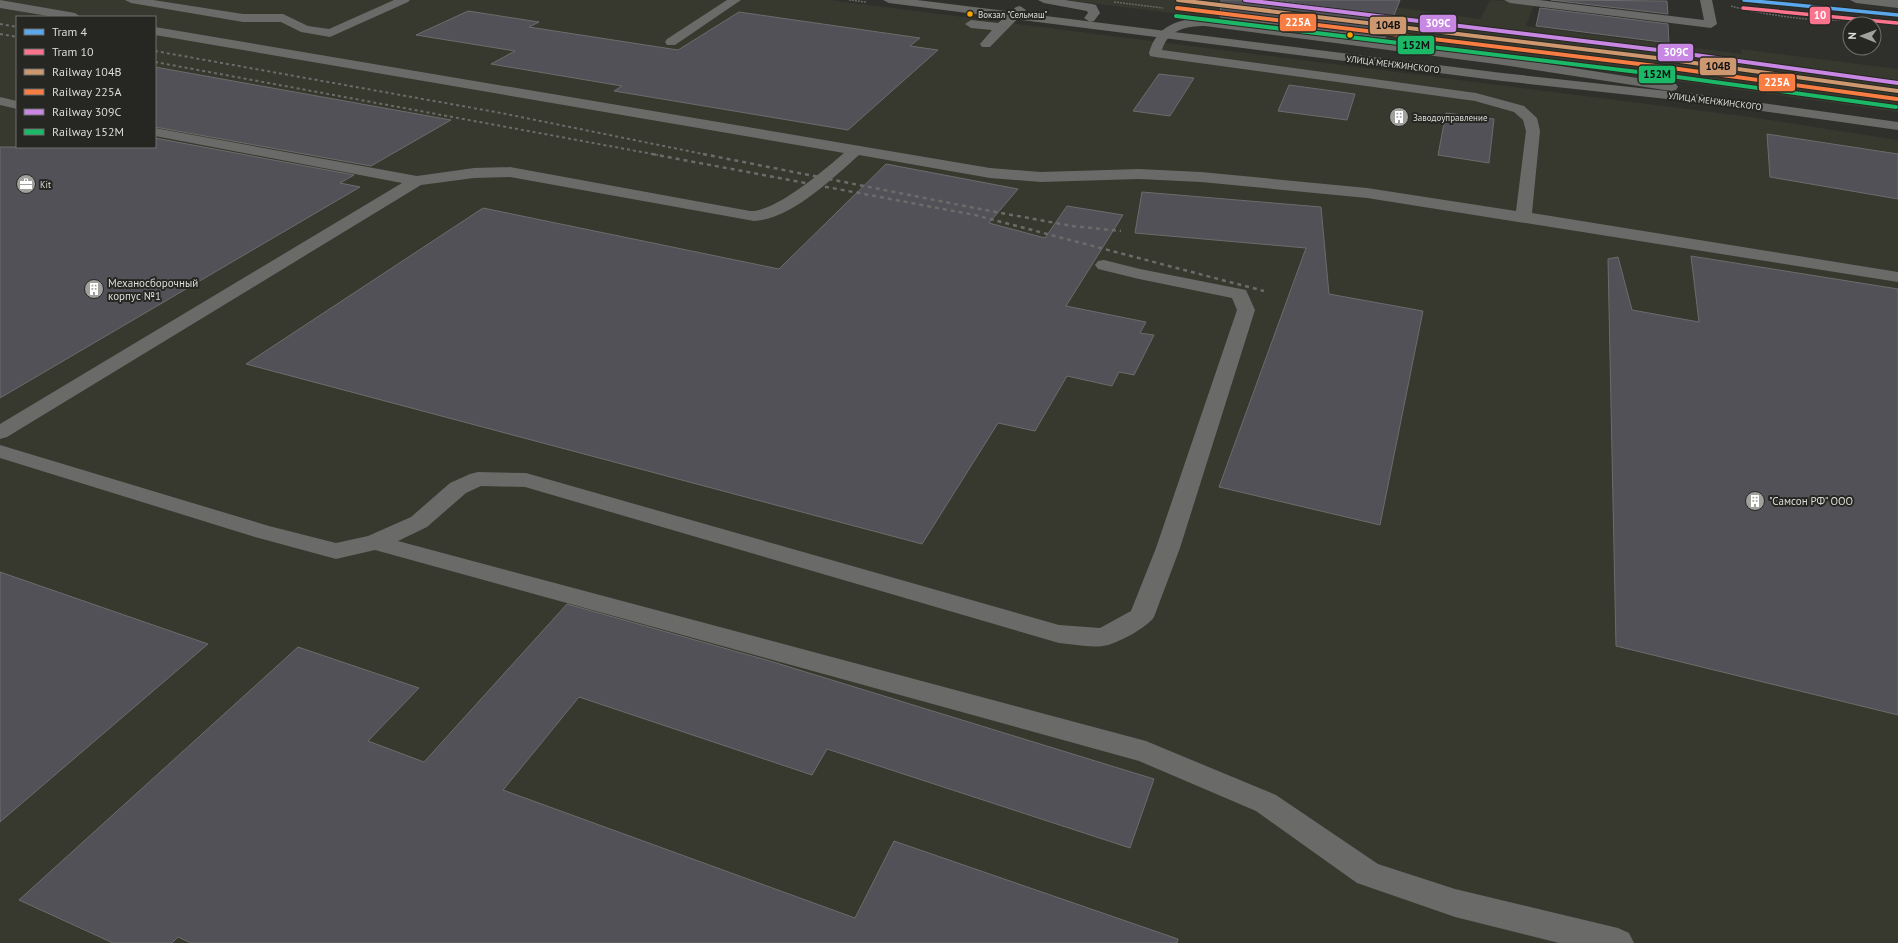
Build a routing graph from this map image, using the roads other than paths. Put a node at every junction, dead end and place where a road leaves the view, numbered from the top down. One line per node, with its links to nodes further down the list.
1 (131, 0): 2 (lane)
2 (404, 0)
3 (735, 0): 19 (lane)
4 (889, 0): 12 (main road, УЛИЦА МЕНЖИНСКОГО)
5 (943, 0): 12 (main road, УЛИЦА МЕНЖИНСКОГО)
6 (1044, 0): 14 (lane)
7 (1510, 0): 8 (lane)
8 (1706, 0)
9 (1856, 0): 11 (main road)
10 (0, 4): 13 (lane)
11 (1898, 4)
12 (1017, 13): 14 (main road, УЛИЦА МЕНЖИНСКОГО); 16 (lane); 18 (main road, УЛИЦА МЕНЖИНСКОГО)
13 (69, 16)
14 (1090, 18): 18 (main road, УЛИЦА МЕНЖИНСКОГО)
15 (971, 24): 16 (lane)
16 (1001, 27): 20 (lane)
17 (156, 30): 27 (lane)
18 (1168, 32): 21 (lane); 25 (main road, УЛИЦА МЕНЖИНСКОГО); 29 (lane)
19 (671, 42)
20 (986, 44)
21 (1671, 87): 24 (main road, УЛИЦА МЕНЖИНСКОГО)
22 (0, 101): 23 (lane)
23 (16, 105)
24 (1898, 118)
25 (1898, 126)
26 (156, 132): 28 (lane)
27 (856, 150): 28 (lane); 29 (lane)
28 (417, 181): 32 (lane)
29 (1523, 217): 31 (lane)
30 (1104, 265): 34 (lane)
31 (1898, 277)
32 (0, 433)
33 (0, 451): 34 (lane)
34 (375, 542): 35 (lane)
35 (1618, 943)

